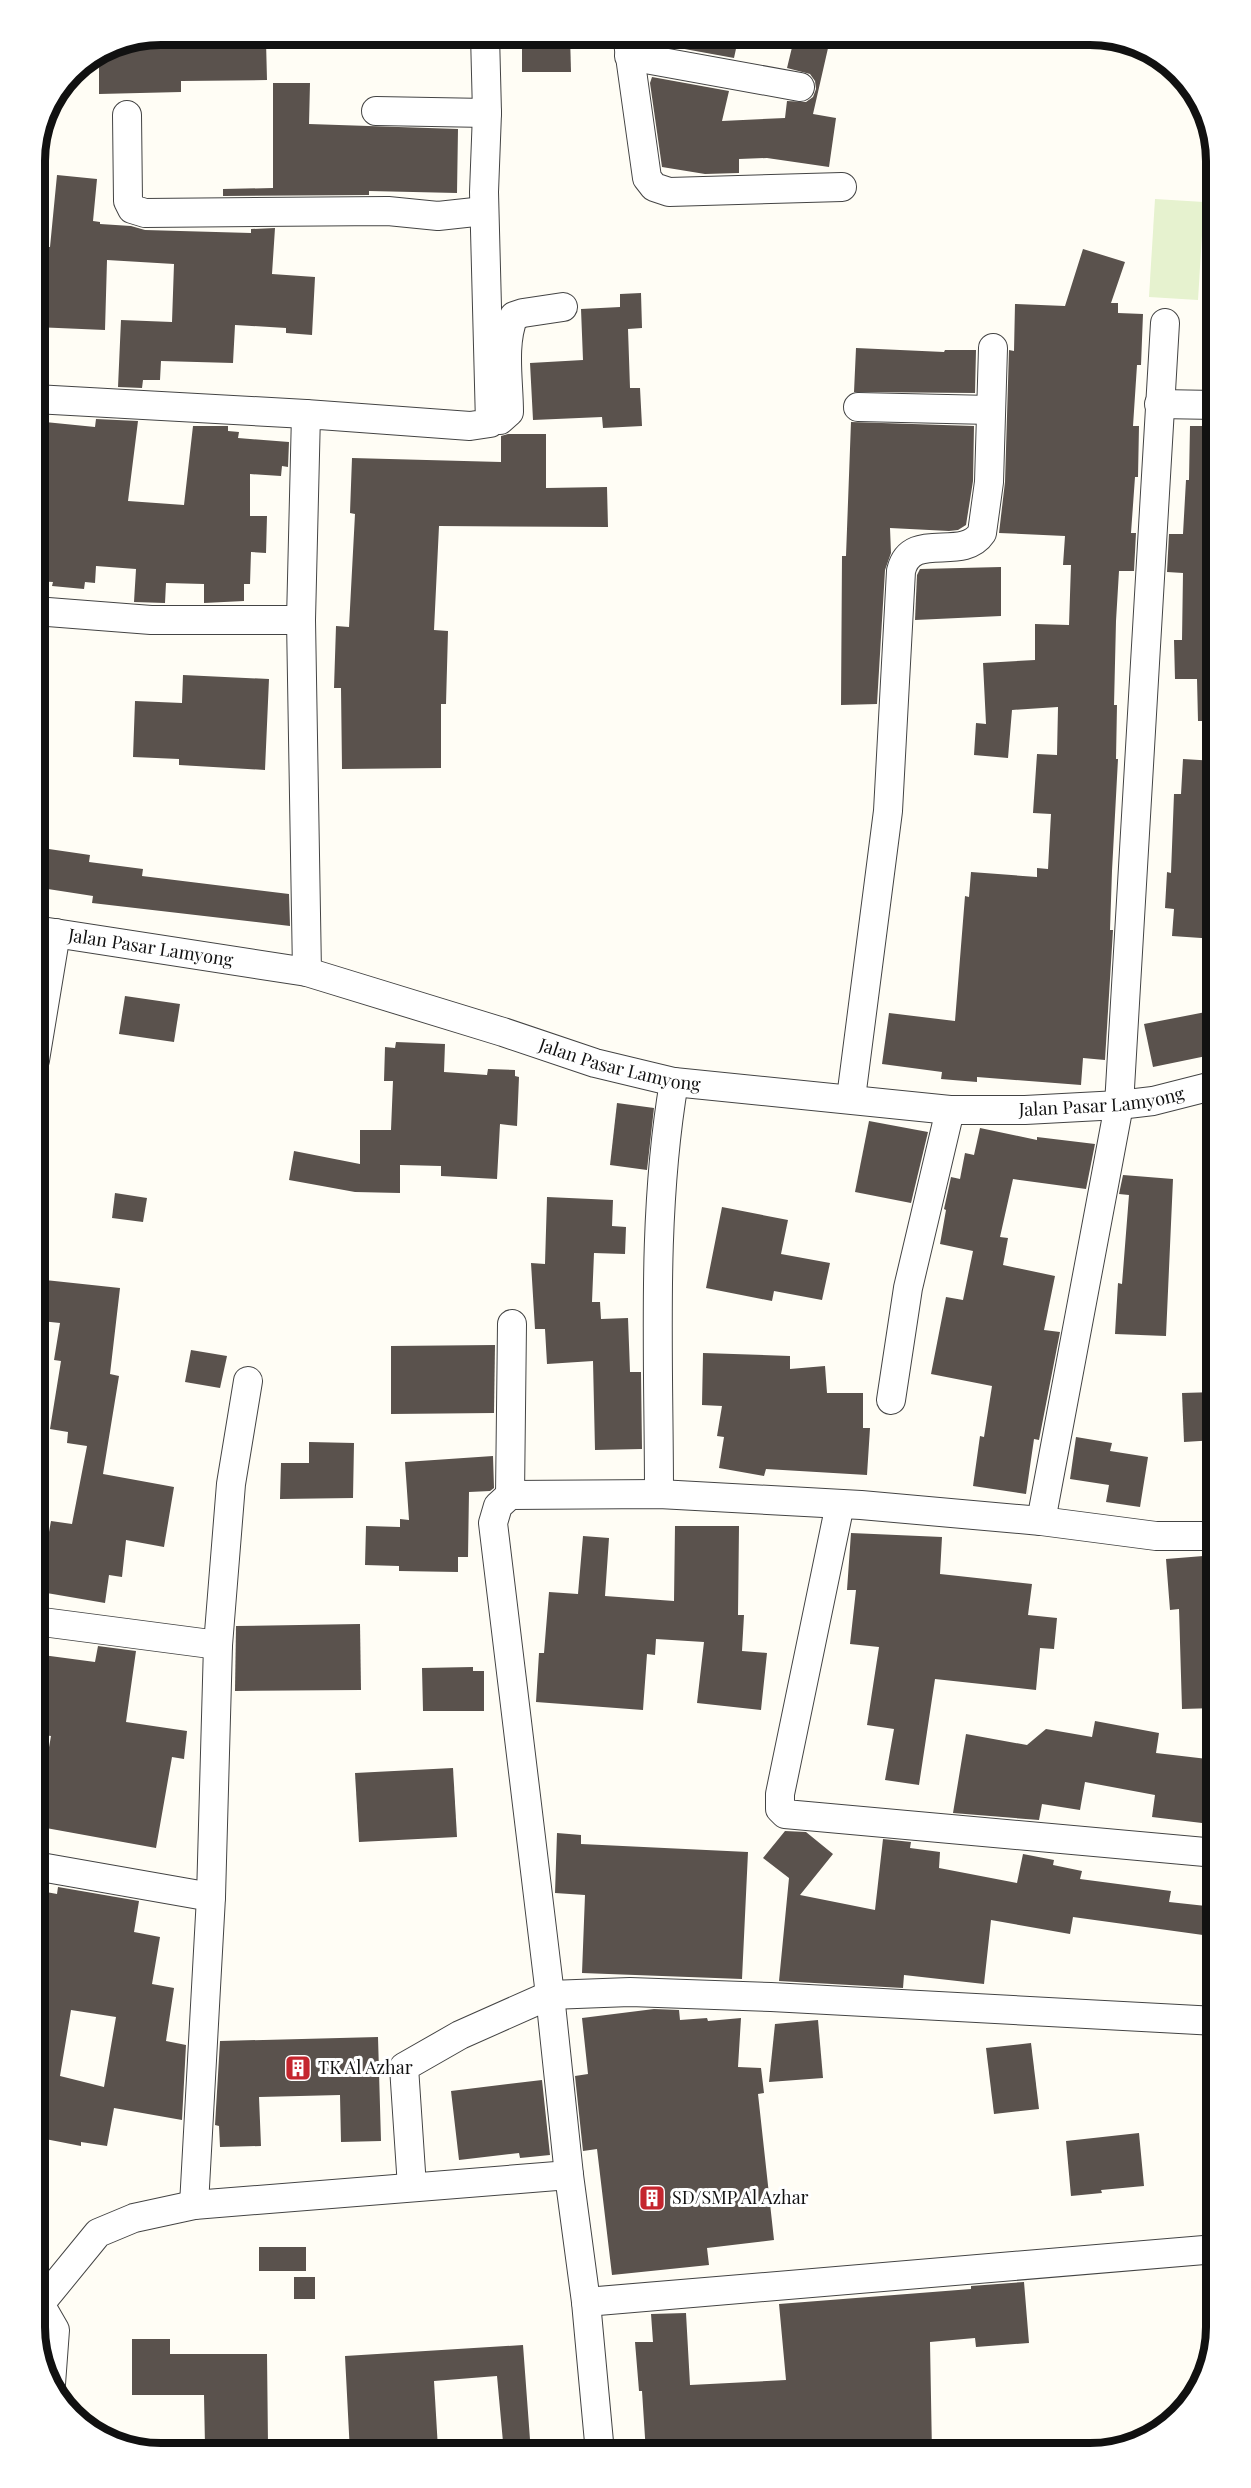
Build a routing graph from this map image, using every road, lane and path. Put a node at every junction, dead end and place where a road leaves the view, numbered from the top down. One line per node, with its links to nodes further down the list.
1 (485, 45): 5 (street)
2 (628, 45): 3 (street); 7 (street)
3 (800, 87)
4 (376, 111): 5 (street)
5 (487, 113): 8 (street)
6 (127, 116): 8 (street)
7 (842, 187)
8 (484, 211): 18 (street)
9 (563, 307): 18 (street)
10 (1165, 323): 13 (street)
11 (993, 348): 16 (street)
12 (45, 400): 17 (street)
13 (1159, 404): 14 (street); 26 (street)
14 (1206, 405)
15 (858, 407): 16 (street)
16 (991, 410): 25 (street)
17 (306, 414): 18 (street); 20 (street)
18 (490, 423)
19 (45, 612): 20 (street)
20 (301, 620): 22 (street)
21 (46, 932): 22 (street, Jalan Pasar Lamyong)
22 (307, 972): 23 (street, Jalan Pasar Lamyong)
23 (674, 1082): 25 (street, Jalan Pasar Lamyong); 32 (street)
24 (1206, 1088): 26 (street, Jalan Pasar Lamyong)
25 (851, 1098): 27 (street, Jalan Pasar Lamyong)
26 (1119, 1104): 27 (street, Jalan Pasar Lamyong); 34 (street)
27 (950, 1110): 30 (street)
28 (512, 1324): 31 (street)
29 (248, 1381): 37 (street)
30 (891, 1400)
31 (510, 1494): 32 (street); 41 (street)
32 (658, 1494): 33 (street)
33 (840, 1504): 34 (street); 38 (street)
34 (1041, 1521): 35 (street)
35 (1206, 1536)
36 (45, 1622): 37 (street)
37 (218, 1645): 40 (street)
38 (1206, 1852)
39 (45, 1868): 40 (street)
40 (211, 1897): 45 (street)
41 (550, 1995): 42 (street); 43 (street); 44 (street)
42 (1206, 2020)
43 (569, 2175): 44 (street); 48 (street)
44 (412, 2187): 45 (street)
45 (194, 2205): 47 (street)
46 (1206, 2250): 48 (street)
47 (45, 2293)
48 (586, 2302): 51 (street)
49 (45, 2314): 50 (street)
50 (52, 2366)
51 (599, 2443)

